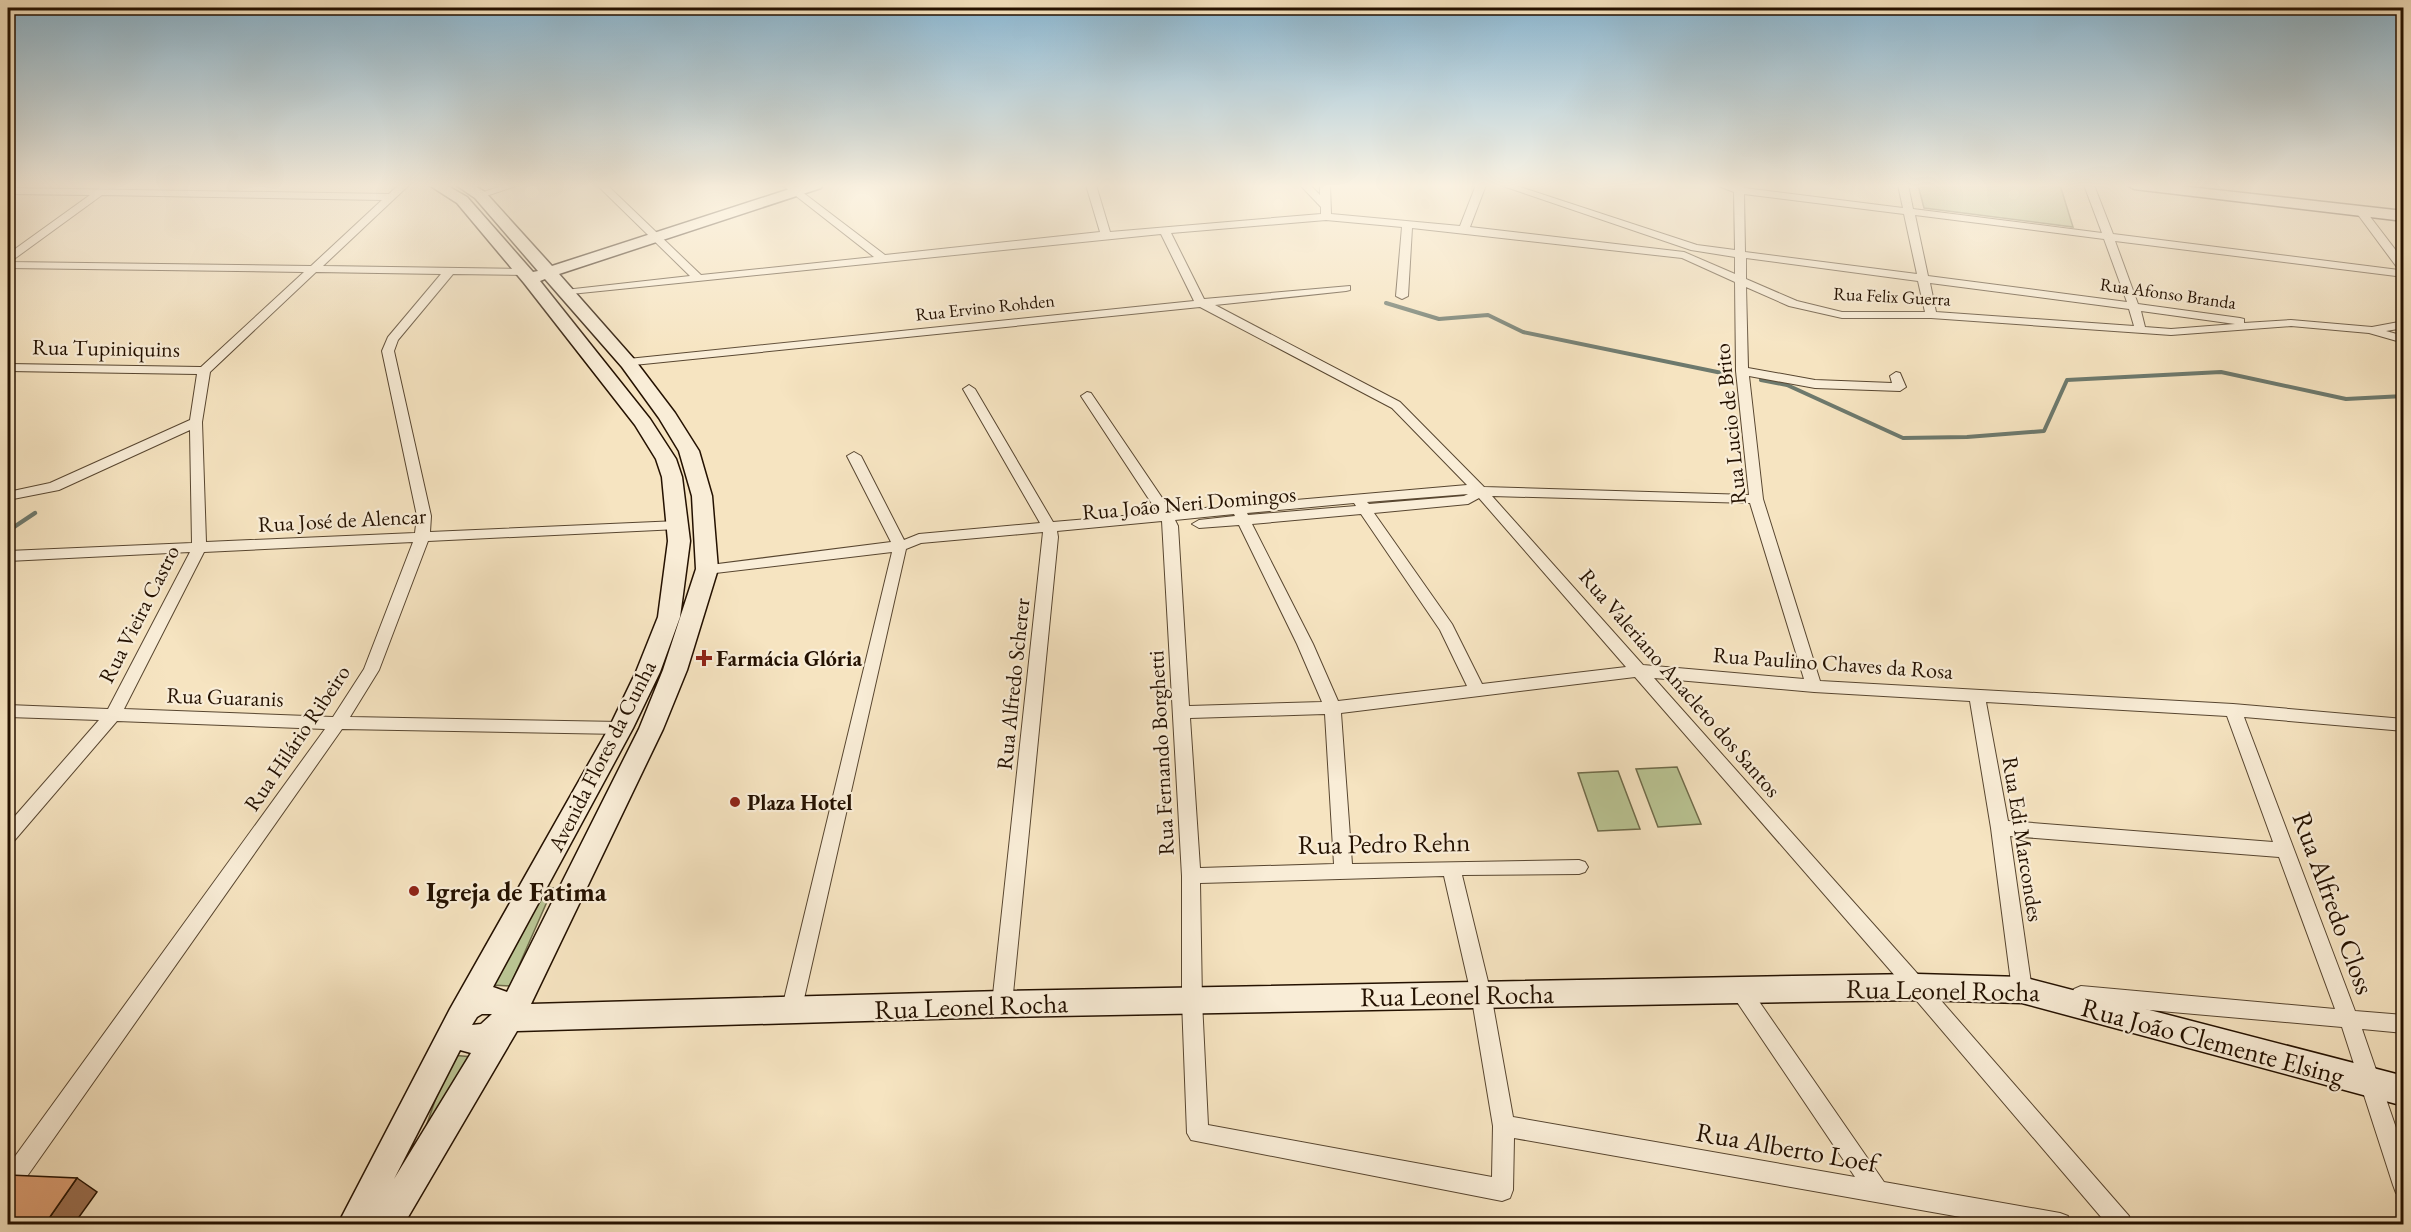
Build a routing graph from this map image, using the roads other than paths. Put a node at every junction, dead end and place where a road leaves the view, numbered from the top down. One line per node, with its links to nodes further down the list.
1 (31, 242): 20 (street)
2 (341, 242): 22 (street)
3 (498, 242): 27 (main road, Avenida Flores da Cunha)
4 (522, 242): 25 (main road, Avenida Flores da Cunha)
5 (641, 242): 25 (main road)
6 (662, 242): 29 (street)
7 (862, 242): 19 (street)
8 (1033, 242): 19 (street, Rua Felix Guerra)
9 (1170, 242): 34 (street)
10 (1406, 242): 33 (street)
11 (1578, 242): 30 (street, Rua Felix Guerra)
12 (1678, 242): 18 (street, Rua Afonso Branda)
13 (1738, 242): 18 (street, Rua Lucio de Brito)
14 (1915, 242): 28 (street)
15 (2110, 242): 35 (street)
16 (2152, 242): 26 (street)
17 (2383, 242): 23 (street)
18 (1738, 254): 28 (street, Rua Afonso Branda); 30 (street, Rua Lucio de Brito)
19 (882, 258): 29 (street, Rua Felix Guerra)
20 (8, 259)
21 (8, 265): 22 (street)
22 (313, 269): 24 (street); 44 (street)
23 (2403, 269)
24 (450, 271): 27 (street); 59 (street, Rua Hilário Ribeiro)
25 (549, 273): 27 (main road); 32 (main road, Avenida Flores da Cunha)
26 (2403, 274)
27 (527, 276): 58 (main road, Avenida Flores da Cunha)
28 (1922, 277): 35 (street, Rua Afonso Branda); 36 (street)
29 (698, 278): 32 (street, Rua Felix Guerra)
30 (1741, 282): 36 (street, Rua Felix Guerra); 45 (street, Rua Lucio de Brito)
31 (1346, 288): 34 (street, Rua Ervino Rohden)
32 (565, 292): 42 (main road, Avenida Flores da Cunha)
33 (1402, 296)
34 (1200, 302): 42 (street, Rua Ervino Rohden); 51 (street, Rua Valeriano Anacleto dos Santos)
35 (2133, 307): 37 (street, Rua Afonso Branda); 40 (street)
36 (1931, 315): 40 (street, Rua Felix Guerra)
37 (2264, 324): 39 (street, Rua Felix Guerra); 40 (street, Rua Felix Guerra)
38 (2403, 324): 39 (street)
39 (2370, 330): 41 (street, Rua Felix Guerra)
40 (2141, 331)
41 (2403, 340)
42 (628, 363): 62 (main road, Avenida Flores da Cunha)
43 (8, 367): 44 (street, Rua Tupiniquins)
44 (204, 371): 49 (street, Rua Vieira Castro)
45 (1742, 371): 46 (street); 53 (street, Rua Lucio de Brito)
46 (1896, 376)
47 (969, 389): 57 (street)
48 (1087, 396): 56 (street)
49 (196, 422): 52 (street); 61 (street, Rua Vieira Castro)
50 (854, 456): 60 (street)
51 (1480, 491): 53 (street, Rua João Neri Domingos); 54 (street, Rua João Neri Domingos); 64 (street, Rua Valeriano Anacleto dos Santos)
52 (8, 496)
53 (1756, 499): 65 (street, Rua Lucio de Brito)
54 (1362, 504): 55 (street, Rua João Neri Domingos); 66 (street)
55 (1241, 515): 56 (street, Rua João Neri Domingos); 68 (street)
56 (1169, 521): 57 (street, Rua João Neri Domingos); 71 (street, Rua Fernando Borghetti)
57 (1050, 532): 60 (street, Rua João Neri Domingos); 88 (street, Rua Alfredo Scherer)
58 (678, 533): 59 (street, Rua José de Alencar); 62 (main road); 62 (main road); 75 (main road, Avenida Flores da Cunha)
59 (422, 538): 61 (street, Rua José de Alencar); 73 (street, Rua Hilário Ribeiro)
60 (900, 546): 62 (street, Rua João Neri Domingos); 89 (street)
61 (199, 548): 63 (street, Rua José de Alencar); 72 (street, Rua Vieira Castro)
62 (707, 555): 91 (main road, Avenida Flores da Cunha)
63 (8, 556)
64 (1641, 672): 65 (street, Rua Paulino Chaves da Rosa); 66 (street, Rua Paulino Chaves da Rosa); 83 (street, Rua Valeriano Anacleto dos Santos)
65 (1814, 686): 67 (street, Rua Paulino Chaves da Rosa)
66 (1477, 690): 68 (street, Rua Paulino Chaves da Rosa)
67 (1977, 696): 69 (street, Rua Paulino Chaves da Rosa); 76 (street, Rua Edi Marcondes)
68 (1333, 708): 71 (street, Rua Paulino Chaves da Rosa); 81 (street)
69 (2234, 710): 74 (street, Rua Paulino Chaves da Rosa); 78 (street, Rua Alfredo Closs)
70 (8, 711): 72 (street, Rua Guaranis)
71 (1180, 712): 82 (street, Rua Fernando Borghetti)
72 (112, 716): 73 (street, Rua Guaranis); 77 (street, Rua Vieira Castro)
73 (338, 723): 75 (street, Rua Guaranis); 97 (street, Rua Hilário Ribeiro)
74 (2403, 725)
75 (621, 728): 90 (main road, Avenida Flores da Cunha)
76 (2000, 828): 78 (street); 85 (street, Rua Edi Marcondes)
77 (8, 836)
78 (2286, 850): 92 (street, Rua Alfredo Closs)
79 (1579, 867): 80 (street, Rua Pedro Rehn)
80 (1451, 868): 81 (street, Rua Pedro Rehn); 86 (street)
81 (1343, 871): 82 (street, Rua Pedro Rehn)
82 (1191, 876): 87 (street, Rua Fernando Borghetti)
83 (1917, 987): 84 (main road, Rua Leonel Rocha); 85 (main road, Rua Leonel Rocha); 103 (street, Rua Valeriano Anacleto dos Santos)
84 (1740, 990): 86 (main road, Rua Leonel Rocha); 99 (street)
85 (2022, 990): 92 (street, Rua Leonel Rocha); 94 (main road, Rua João Clemente Elsing)
86 (1481, 994): 87 (main road, Rua Leonel Rocha); 96 (street)
87 (1192, 1001): 88 (main road, Rua Leonel Rocha); 96 (street, Rua Fernando Borghetti)
88 (1002, 1004): 89 (main road, Rua Leonel Rocha)
89 (791, 1012): 91 (main road, Rua Leonel Rocha)
90 (461, 1018): 91 (main road); 100 (main road, Avenida Flores da Cunha)
91 (509, 1018): 101 (main road, Avenida Flores da Cunha)
92 (2349, 1020): 93 (street, Rua Leonel Rocha); 94 (street, Rua Alfredo Closs)
93 (2403, 1024)
94 (2371, 1083): 95 (main road, Rua João Clemente Elsing); 98 (street, Rua Alfredo Closs)
95 (2403, 1091)
96 (1504, 1126): 99 (street, Rua Alberto Loef)
97 (8, 1184)
98 (2403, 1185)
99 (1878, 1192): 102 (street, Rua Alberto Loef)
100 (354, 1224)
101 (386, 1224)
102 (2060, 1224)
103 (2121, 1224)

